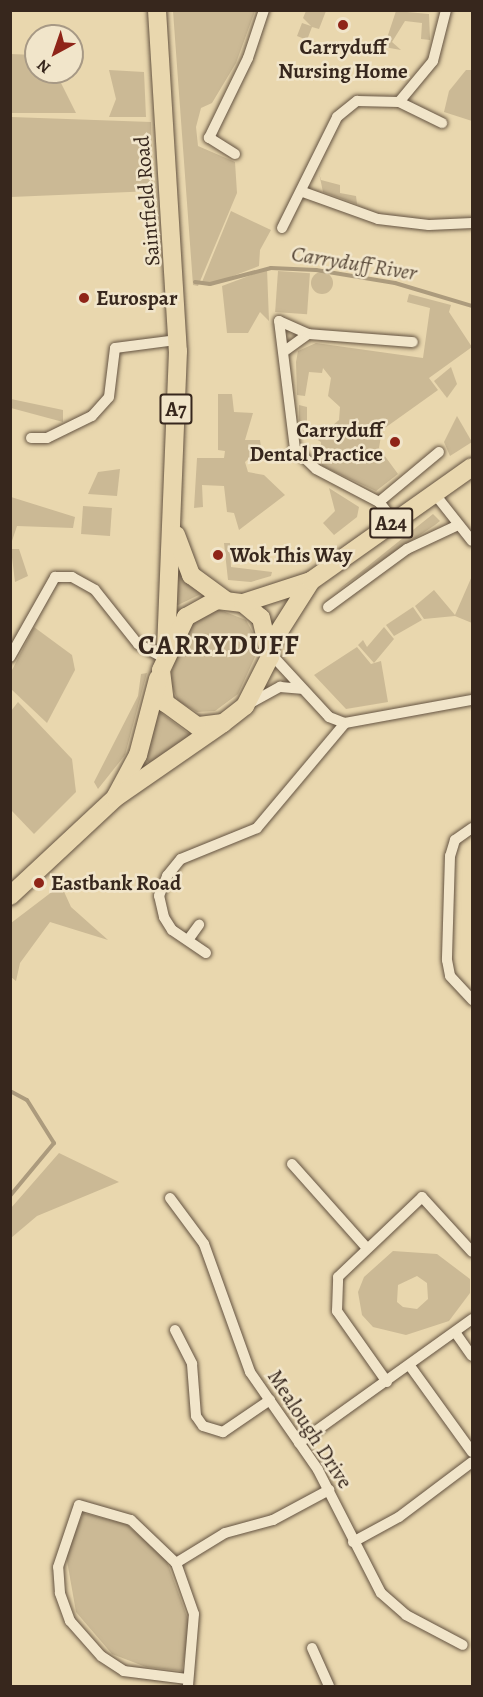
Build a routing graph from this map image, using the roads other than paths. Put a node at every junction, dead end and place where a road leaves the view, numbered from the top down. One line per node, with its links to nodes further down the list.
1 (157, 10): 11 (highway, Saintfield Road / A7)
2 (264, 10): 6 (street)
3 (446, 10): 4 (street)
4 (399, 102): 5 (street); 7 (street)
5 (442, 123)
6 (235, 154)
7 (303, 192): 8 (street); 9 (street)
8 (472, 223)
9 (282, 228)
10 (308, 333): 12 (street); 13 (street); 13 (street)
11 (177, 340): 14 (street); 21 (highway, Saintfield Road / A7)
12 (413, 342)
13 (286, 350): 18 (street)
14 (31, 438)
15 (439, 452): 18 (street)
16 (472, 466): 17 (highway, A24)
17 (434, 493): 19 (highway, A24); 20 (street)
18 (379, 502): 19 (street)
19 (394, 521): 23 (highway, A24)
20 (458, 525): 22 (street); 25 (street)
21 (174, 531): 24 (highway, Saintfield Road / A7); 28 (highway, Saintfield Road / A7)
22 (472, 541)
23 (311, 581): 24 (highway, A24); 26 (highway, A24)
24 (234, 602): 26 (highway); 28 (highway, A24)
25 (328, 607)
26 (270, 649): 29 (street); 31 (highway, A24)
27 (10, 657): 28 (street)
28 (164, 659): 32 (highway); 34 (highway, Saintfield Road / A24)
29 (304, 691): 31 (street); 33 (street)
30 (472, 700): 33 (street)
31 (245, 706): 32 (highway, A24)
32 (223, 723): 34 (highway, Saintfield Road / A24)
33 (345, 723): 38 (street)
34 (115, 798): 36 (highway, Saintfield Road / A24)
35 (472, 828): 40 (street)
36 (10, 896)
37 (199, 925): 38 (street)
38 (188, 940): 39 (street)
39 (206, 953)
40 (472, 1000)
41 (292, 1164): 43 (street)
42 (170, 1198): 51 (street, Mealough Drive)
43 (366, 1247): 44 (street); 50 (street)
44 (472, 1252)
45 (472, 1319): 47 (street)
46 (175, 1330): 51 (street)
47 (455, 1332): 48 (street); 49 (street)
48 (472, 1356)
49 (410, 1366): 50 (street); 53 (street)
50 (387, 1382): 52 (street)
51 (270, 1400): 52 (street, Mealough Drive)
52 (299, 1443): 55 (street, Mealough Drive)
53 (472, 1452)
54 (472, 1462): 56 (street)
55 (329, 1490): 56 (street, Mealough Drive); 57 (street)
56 (353, 1542): 58 (street, Mealough Drive)
57 (176, 1563): 60 (street); 60 (street)
58 (463, 1645)
59 (312, 1648): 61 (street)
60 (188, 1683)
61 (329, 1686)

